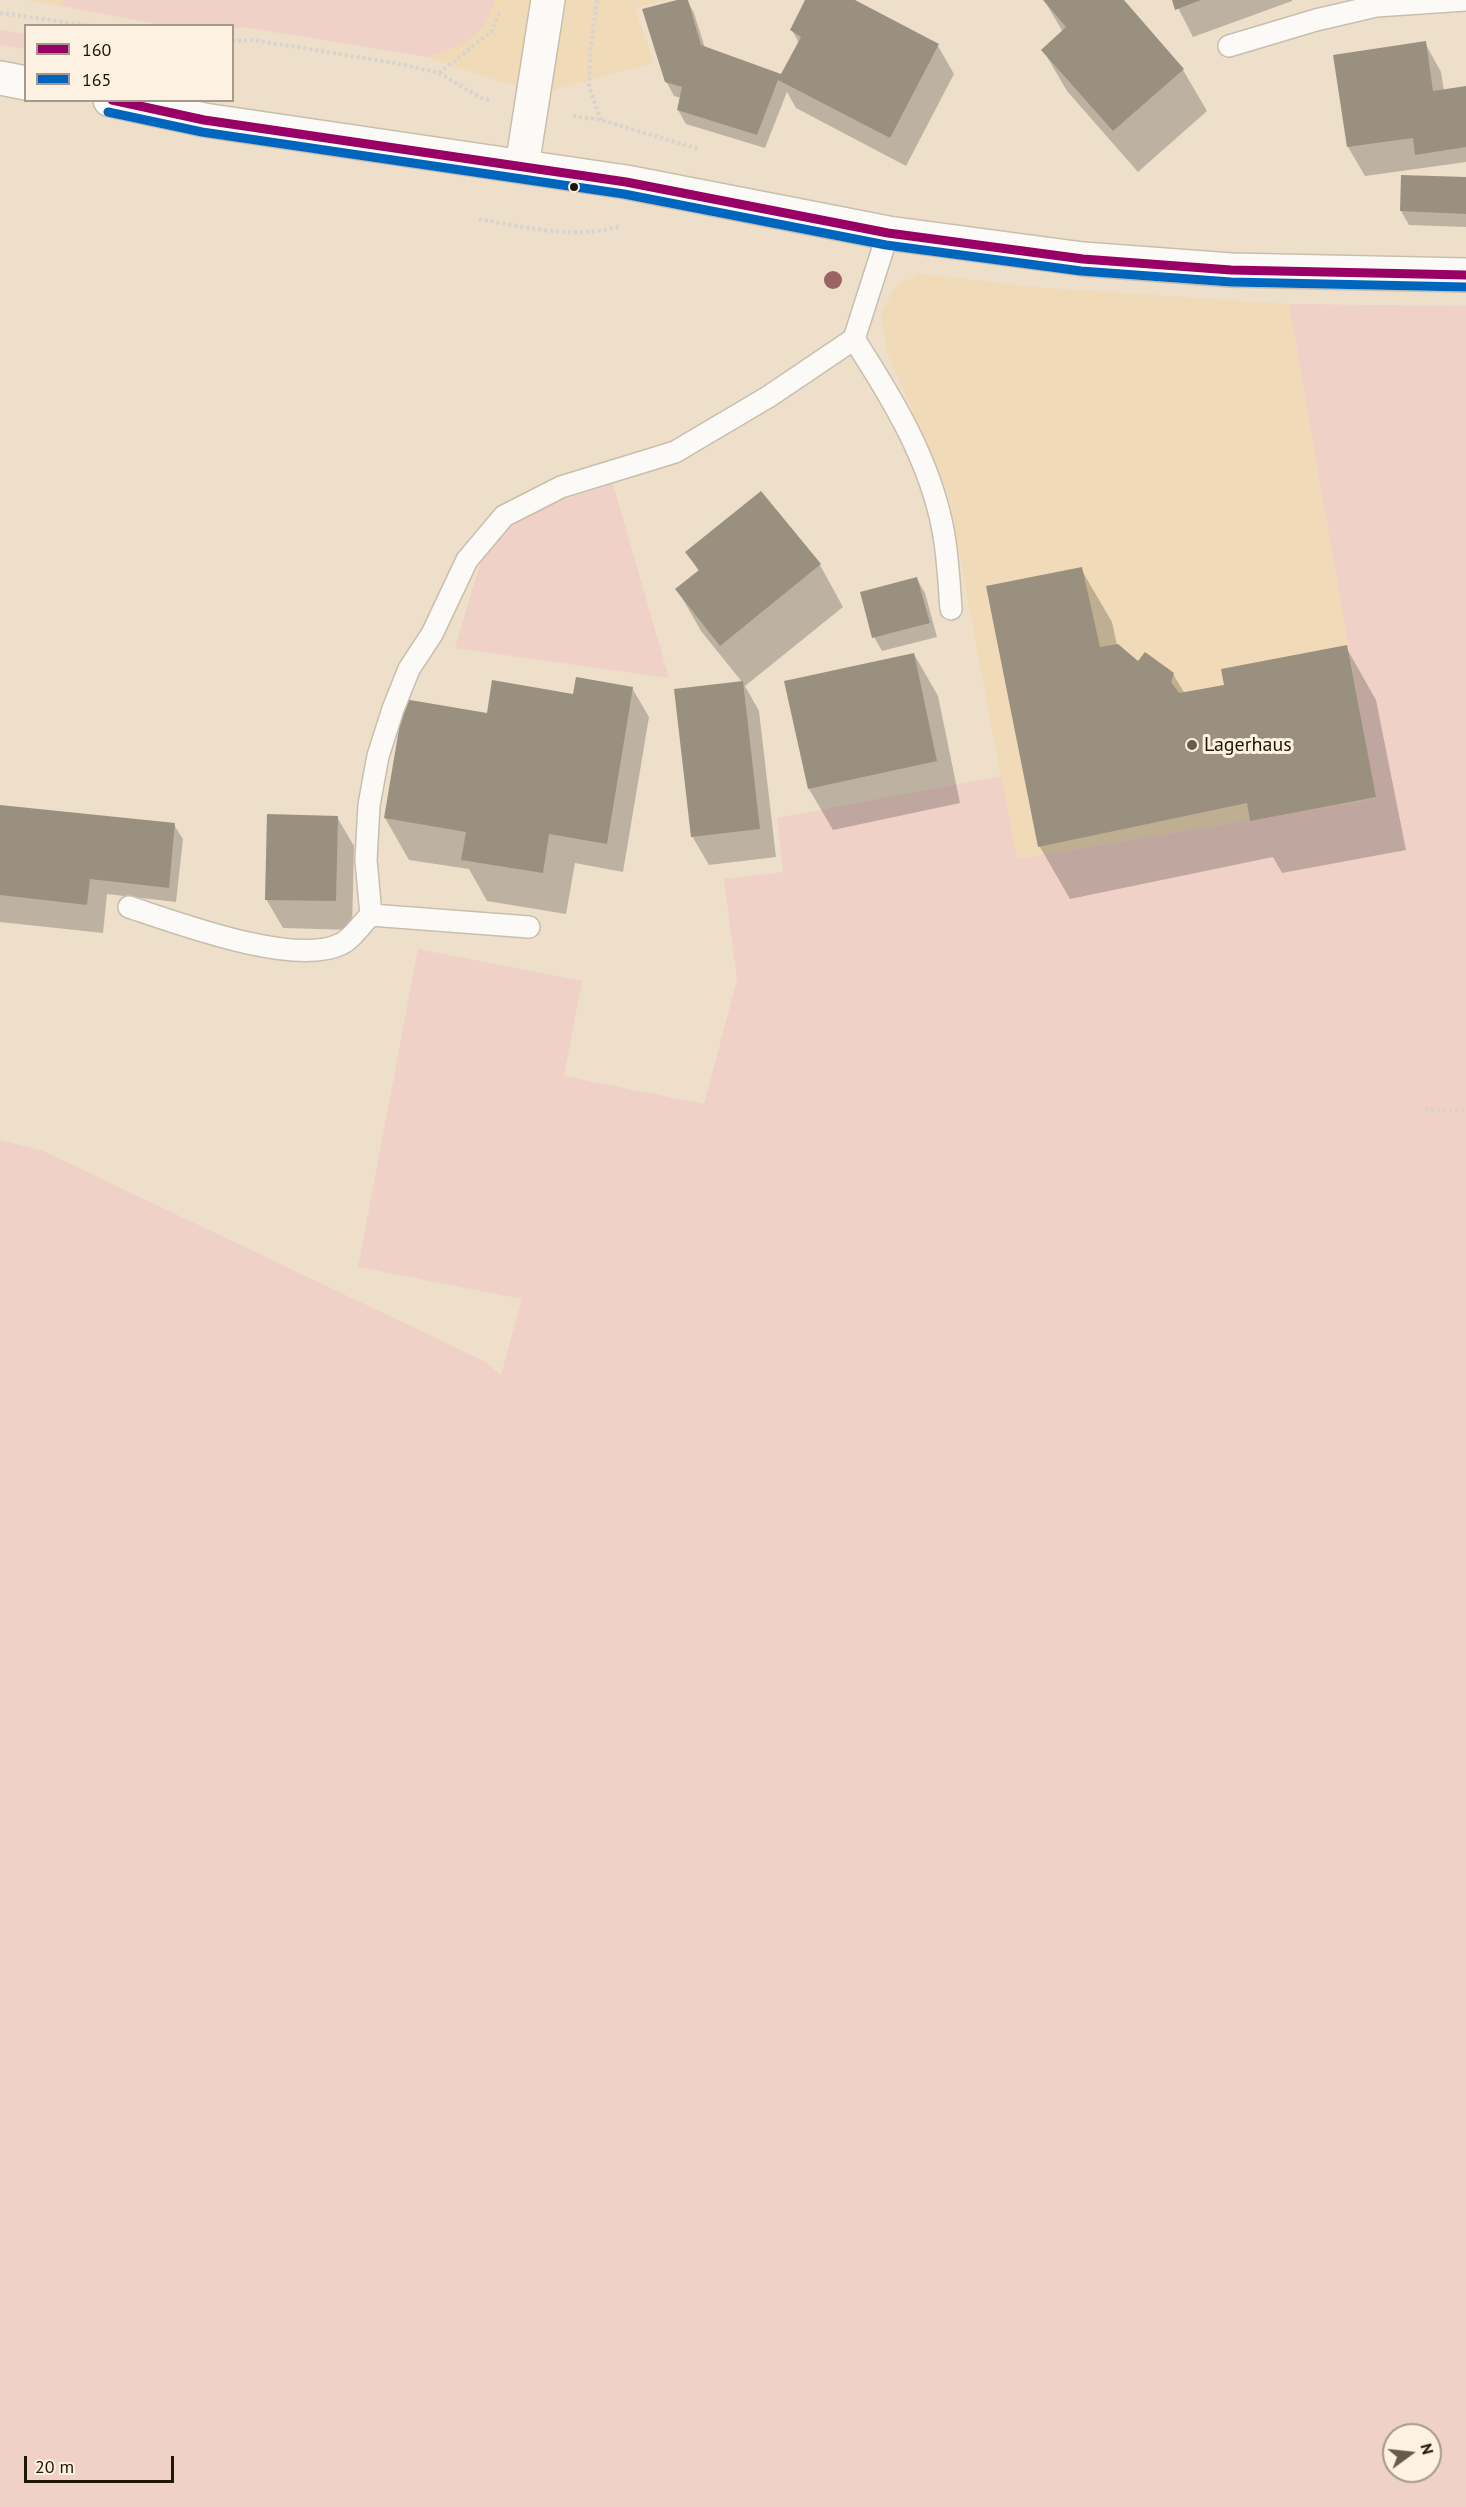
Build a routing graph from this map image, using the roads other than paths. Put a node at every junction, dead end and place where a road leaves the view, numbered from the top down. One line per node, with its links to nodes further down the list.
1 (548, 0): 7 (main road)
2 (1466, 0): 3 (lane)
3 (1229, 46)
4 (0, 78): 5 (main road)
5 (24, 83)
6 (119, 102): 7 (main road)
7 (522, 166): 8 (main road)
8 (888, 233): 9 (main road); 10 (lane)
9 (1466, 275)
10 (854, 339): 11 (lane); 13 (lane)
11 (951, 609)
12 (129, 907): 13 (lane)
13 (371, 915): 14 (lane)
14 (529, 927)

